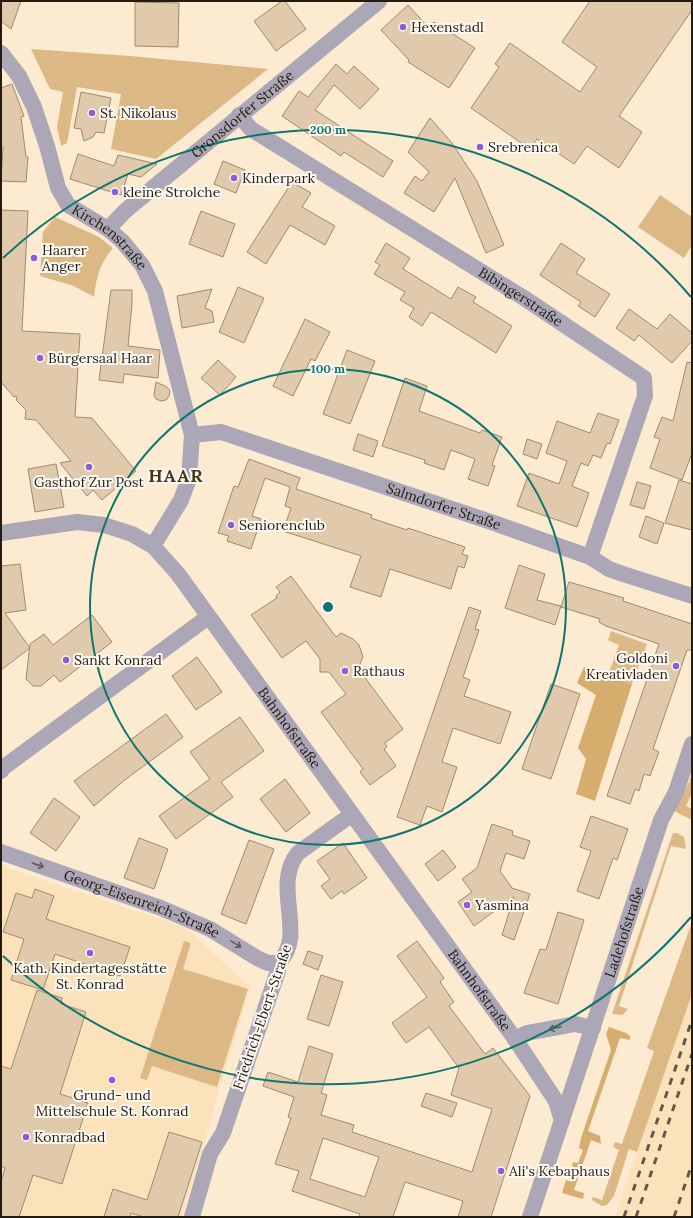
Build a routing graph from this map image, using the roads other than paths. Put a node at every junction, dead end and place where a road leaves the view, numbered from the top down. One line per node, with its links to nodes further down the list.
1 (379, 1): 3 (street, Gronsdorfer Straße)
2 (1, 53): 4 (street, Kirchenstraße)
3 (239, 115): 4 (street, Gronsdorfer Straße); 8 (street, Bibingerstraße)
4 (108, 229): 5 (street, Kirchenstraße)
5 (192, 435): 7 (street, Kirchenstraße); 8 (street, Salmdorfer Straße)
6 (1, 533): 7 (street, Bahnhofstraße)
7 (153, 546): 10 (street, Bahnhofstraße)
8 (590, 557): 9 (street, Salmdorfer Straße)
9 (692, 596)
10 (208, 617): 12 (street); 13 (street, Bahnhofstraße)
11 (692, 744): 16 (street, Ladehofstraße)
12 (1, 770)
13 (351, 815): 15 (street, Friedrich-Ebert-Straße); 17 (street, Bahnhofstraße)
14 (1, 852): 15 (street, Georg-Eisenreich-Straße, one-way to 15)
15 (278, 963): 19 (street, Friedrich-Ebert-Straße)
16 (593, 1028): 17 (street, Bahnhofstraße, one-way to 17); 18 (street, Ladehofstraße)
17 (516, 1040): 18 (street, Bahnhofstraße)
18 (562, 1121): 20 (street, Ladehofstraße)
19 (192, 1217)
20 (530, 1217)

